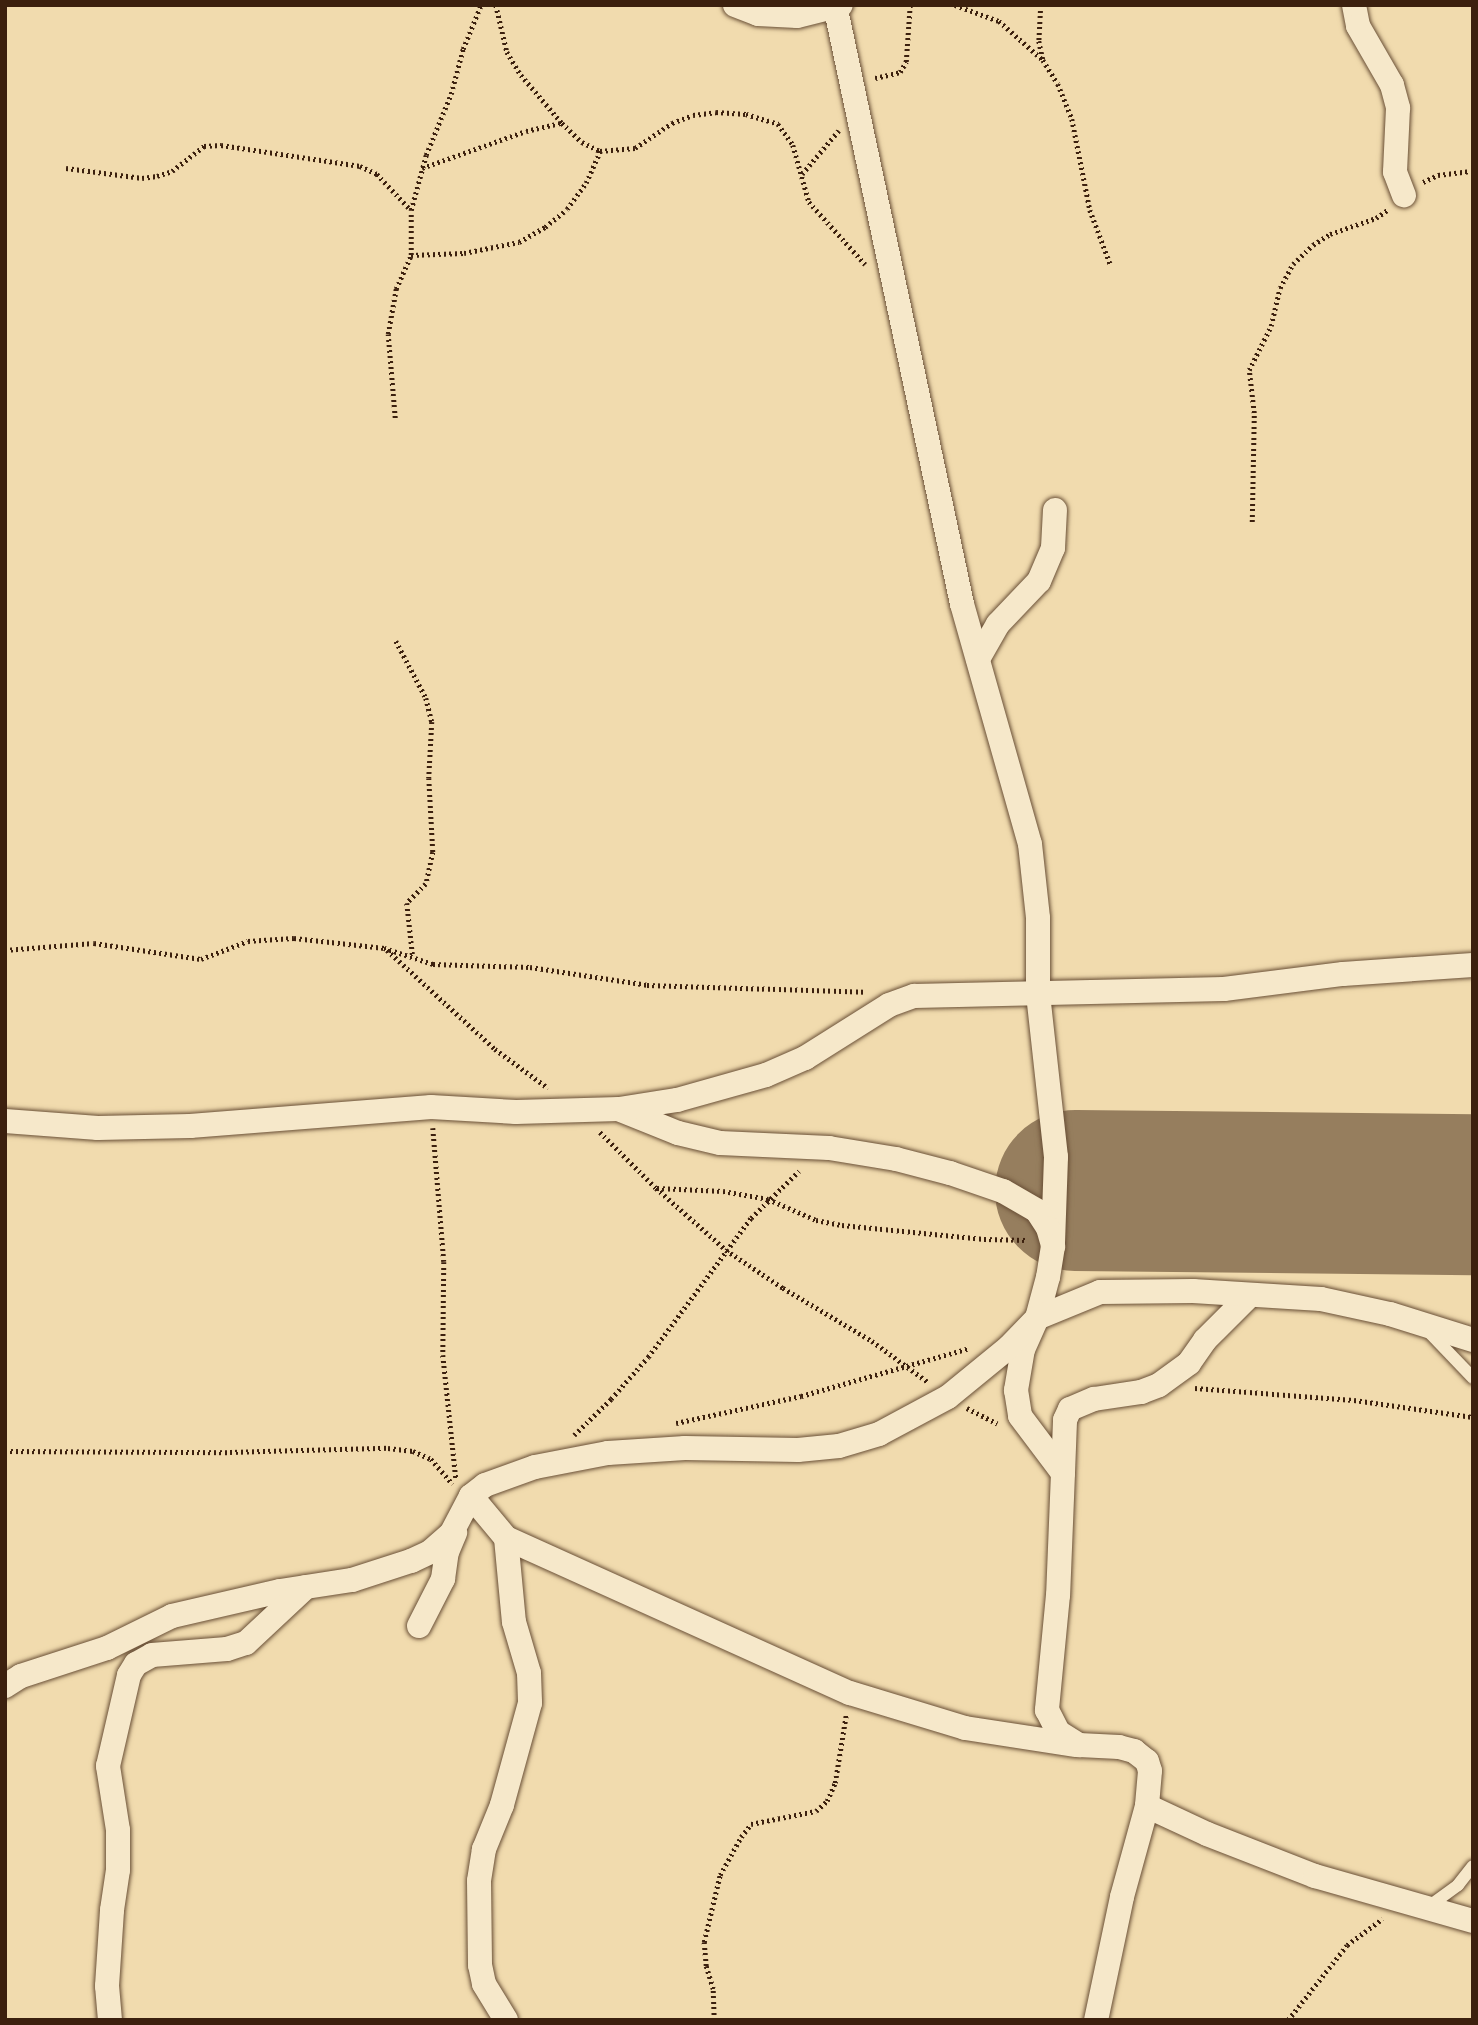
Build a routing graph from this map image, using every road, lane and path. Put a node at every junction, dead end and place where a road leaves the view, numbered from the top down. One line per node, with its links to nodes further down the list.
1 (481, 5): 15 (path)
2 (496, 5): 12 (path)
3 (735, 5): 8 (street)
4 (910, 5): 10 (path)
5 (955, 5): 9 (path)
6 (1041, 5): 9 (path)
7 (1354, 5): 18 (street)
8 (837, 6): 10 (street)
9 (1043, 60): 21 (path)
10 (853, 81): 11 (street)
11 (859, 109): 17 (path); 27 (street)
12 (562, 123): 13 (path); 15 (path)
13 (600, 151): 17 (path); 20 (path)
14 (66, 168): 19 (path)
15 (421, 169): 19 (path)
16 (1473, 171): 18 (path)
17 (801, 175): 22 (path)
18 (1404, 195): 25 (path)
19 (411, 210): 20 (path)
20 (411, 255): 23 (path)
21 (1111, 266)
22 (868, 267)
23 (395, 418)
24 (1055, 510): 27 (street)
25 (1252, 522)
26 (396, 641): 30 (path)
27 (978, 659): 33 (street)
28 (384, 947): 29 (path); 30 (path); 36 (path)
29 (5, 950)
30 (413, 958): 32 (path)
31 (1473, 965): 33 (street)
32 (869, 992)
33 (1038, 994): 35 (street); 41 (street)
34 (431, 1107): 36 (street); 37 (street); 55 (path)
35 (619, 1109): 36 (street); 38 (street)
36 (577, 1110): 39 (path)
37 (5, 1121)
38 (829, 1148): 40 (path); 41 (street)
39 (656, 1188): 40 (path); 42 (path)
40 (768, 1199): 41 (path); 42 (path)
41 (1052, 1243): 44 (street)
42 (726, 1250): 47 (path); 53 (path)
43 (1249, 1296): 44 (street); 45 (street); 49 (street)
44 (1037, 1318): 50 (street); 54 (street)
45 (1421, 1324): 46 (street); 48 (lane)
46 (1473, 1340)
47 (910, 1367): 50 (path); 52 (path)
48 (1473, 1378)
49 (1160, 1385): 51 (path); 56 (street)
50 (948, 1397): 54 (path); 57 (street)
51 (1473, 1417)
52 (665, 1426)
53 (566, 1442)
54 (1037, 1442): 56 (street)
55 (5, 1451)
56 (1063, 1473): 64 (street)
57 (471, 1496): 58 (street); 59 (street)
58 (457, 1525): 60 (street); 61 (street)
59 (506, 1538): 63 (street); 70 (street)
60 (306, 1587): 62 (street); 69 (street)
61 (419, 1626)
62 (5, 1686)
63 (850, 1693): 64 (street); 71 (path)
64 (1079, 1745): 65 (street)
65 (1147, 1806): 67 (street); 72 (street)
66 (1473, 1866): 67 (lane)
67 (1416, 1907): 68 (street); 73 (path)
68 (1473, 1921)
69 (110, 2020)
70 (506, 2020)
71 (714, 2020)
72 (1096, 2020)
73 (1288, 2020)

